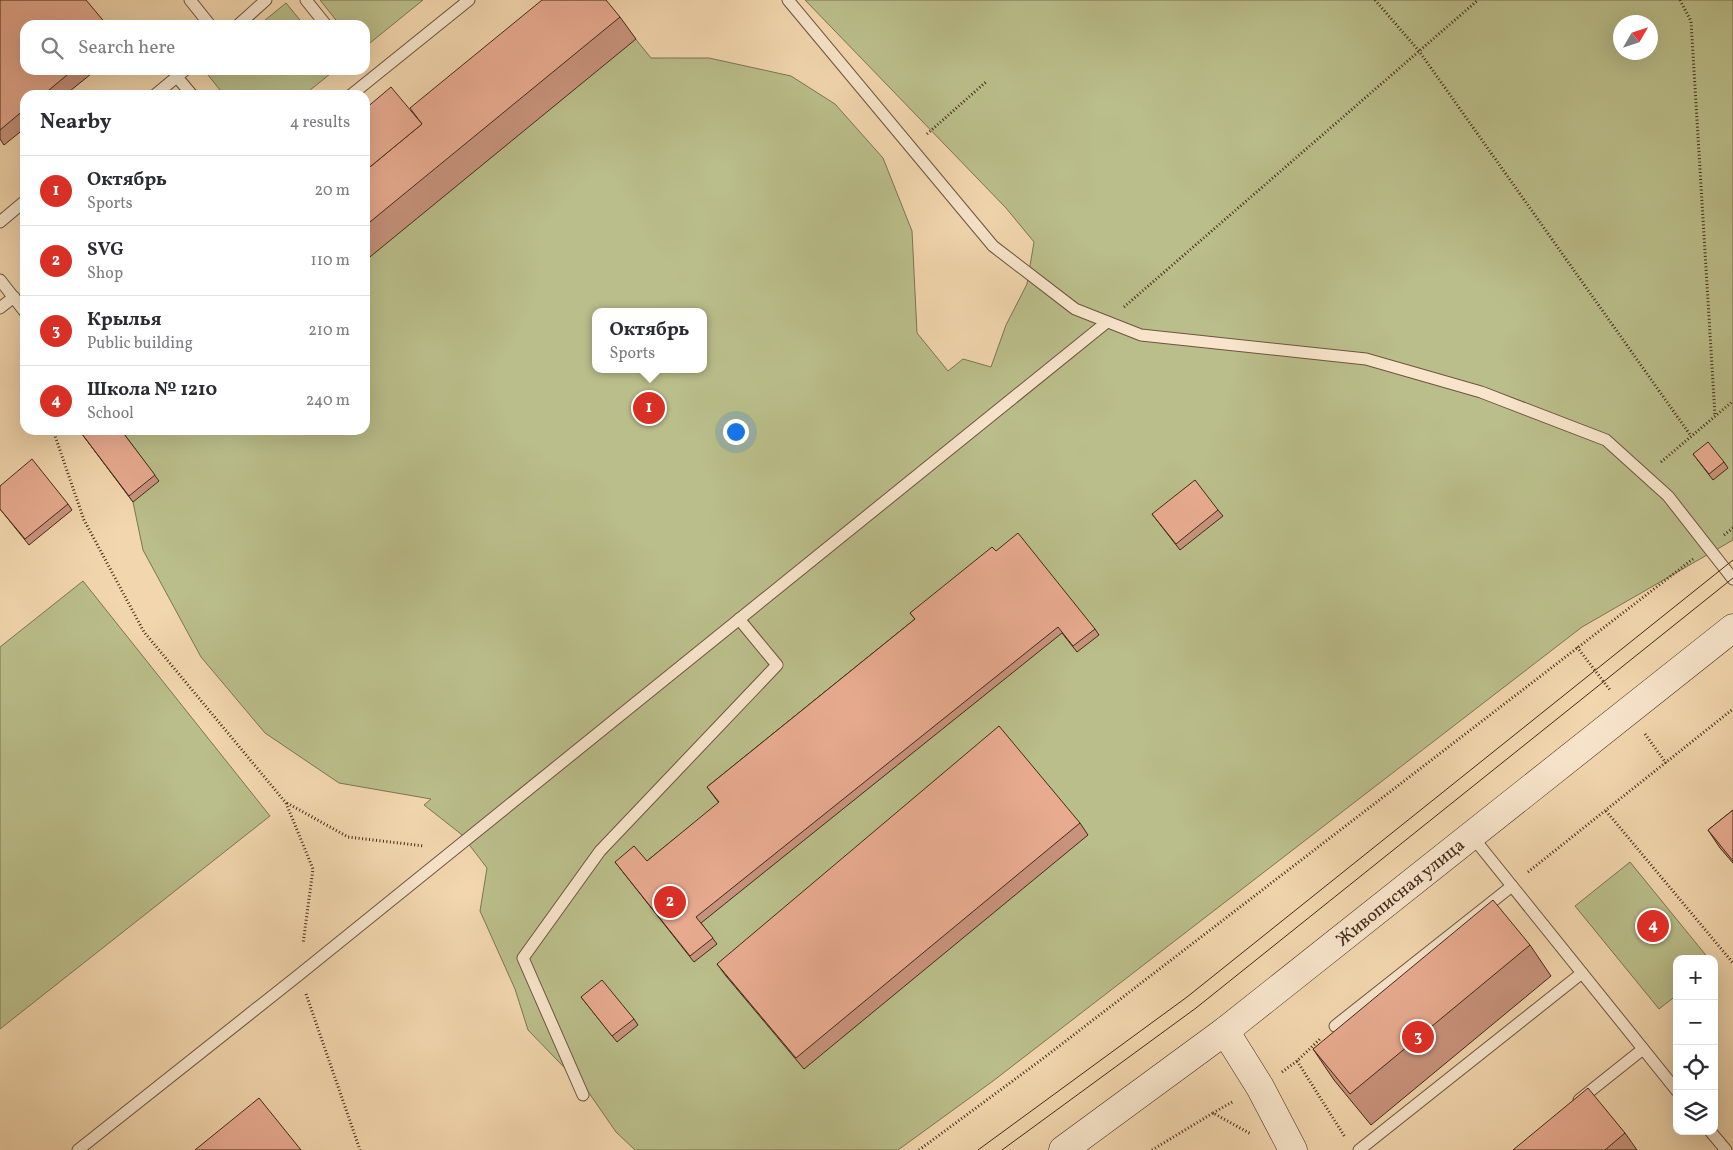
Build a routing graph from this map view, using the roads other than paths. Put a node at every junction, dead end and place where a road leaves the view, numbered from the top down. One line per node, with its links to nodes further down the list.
1 (190, 0): 6 (lane)
2 (266, 0): 7 (lane)
3 (306, 0): 8 (lane)
4 (469, 0): 9 (lane)
5 (788, 0): 22 (lane)
6 (206, 20)
7 (244, 20)
8 (322, 20)
9 (370, 71)
10 (179, 75): 13 (lane)
11 (182, 75): 14 (lane)
12 (365, 75): 15 (lane)
13 (161, 90)
14 (190, 90)
15 (355, 90)
16 (20, 205): 17 (lane)
17 (0, 222)
18 (0, 280): 19 (lane)
19 (14, 297): 20 (lane); 21 (lane)
20 (20, 305)
21 (0, 308)
22 (1107, 322): 23 (lane); 24 (lane)
23 (1733, 579)
24 (739, 619): 33 (lane); 36 (lane)
25 (1733, 628): 26 (street, Живописная улица)
26 (1471, 835): 27 (lane); 30 (street, Живописная улица)
27 (1512, 886): 28 (lane); 29 (lane)
28 (1582, 972): 31 (lane); 39 (lane)
29 (1335, 1026)
30 (1225, 1031): 37 (street, Живописная улица); 38 (street)
31 (1642, 1049): 32 (lane); 34 (lane)
32 (1676, 1090)
33 (583, 1095)
34 (1568, 1109)
35 (1713, 1135): 40 (lane)
36 (78, 1150)
37 (1063, 1150)
38 (1293, 1150)
39 (1359, 1150)
40 (1726, 1150)

